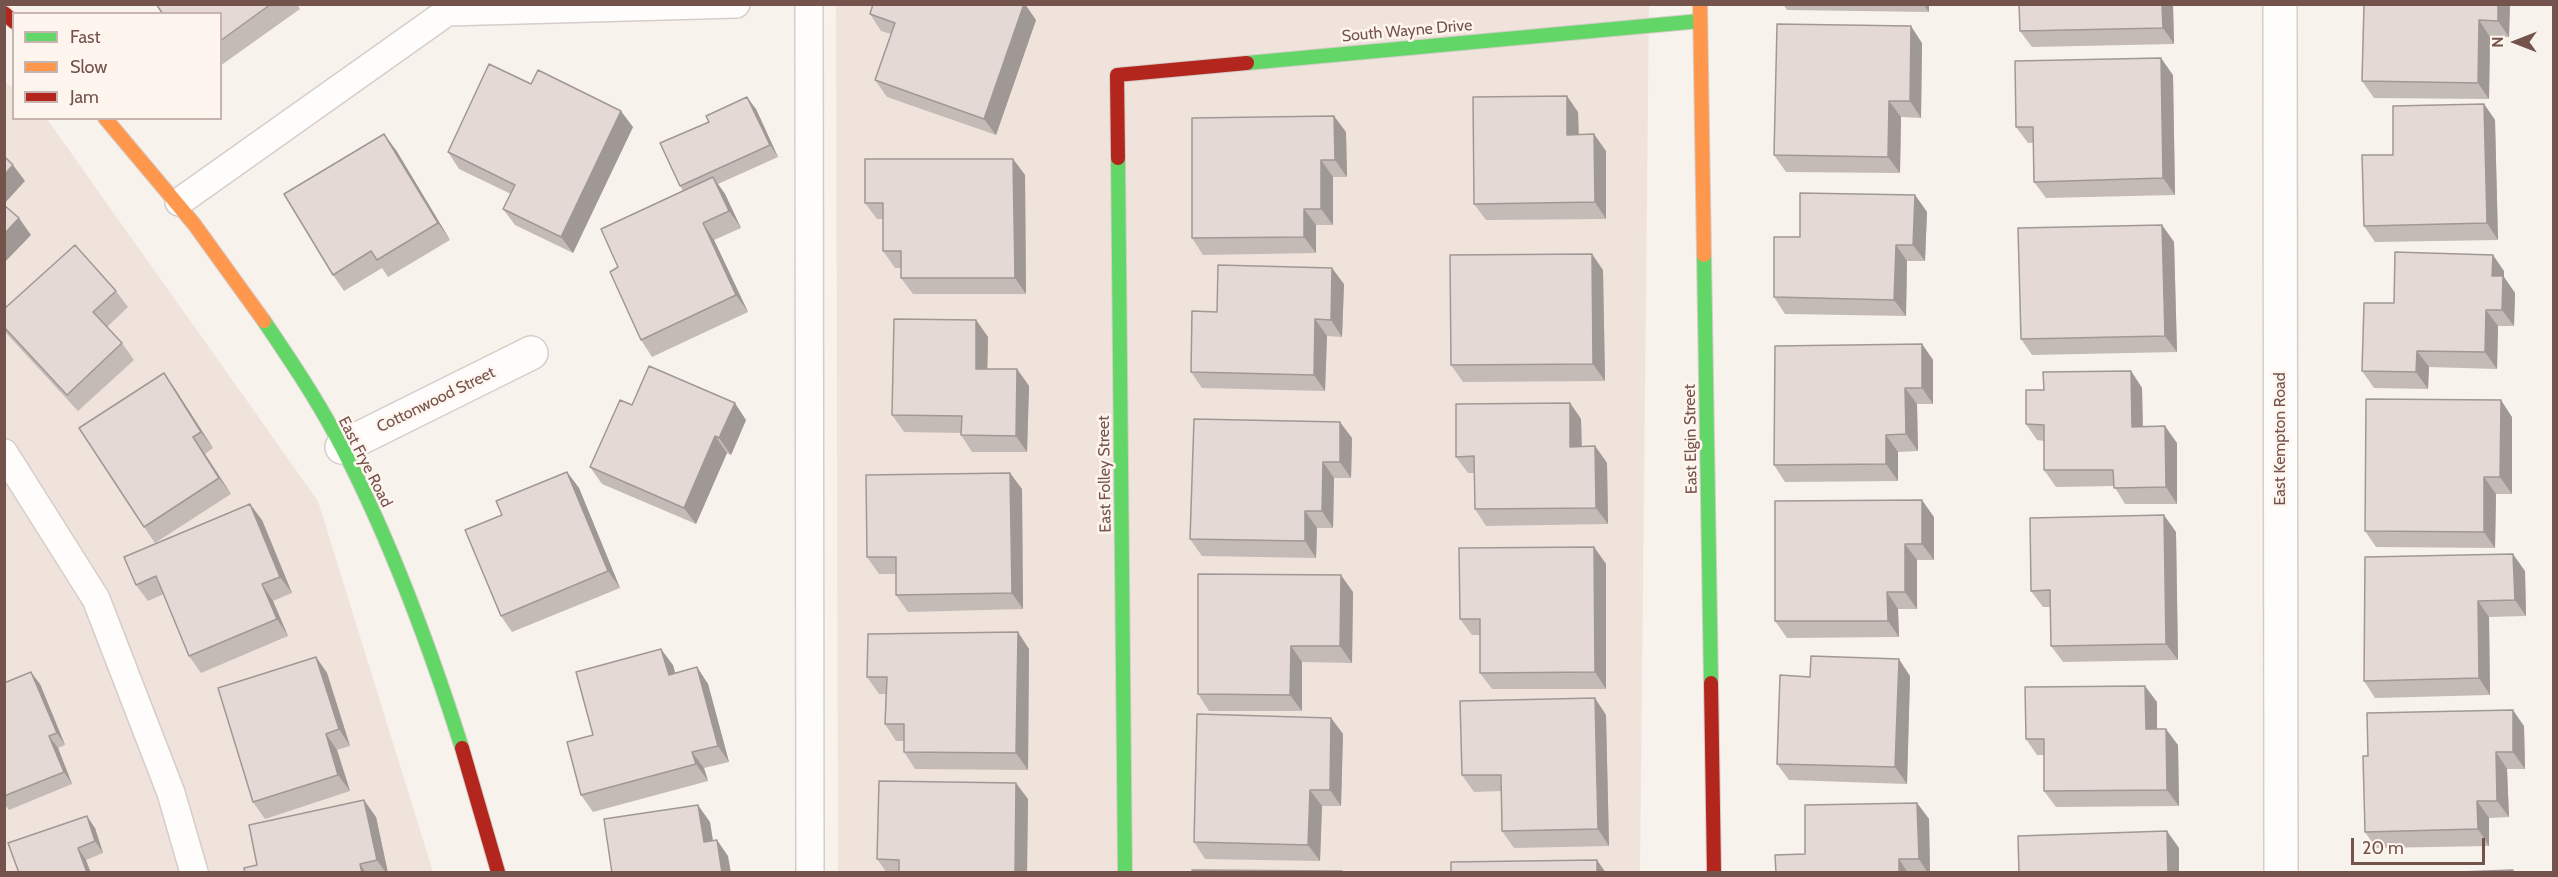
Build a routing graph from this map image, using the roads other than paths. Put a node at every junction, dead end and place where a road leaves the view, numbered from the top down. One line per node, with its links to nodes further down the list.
1 (736, 4): 8 (lane)
2 (809, 4): 14 (lane)
3 (1700, 4): 5 (street, East Elgin Street)
4 (2280, 4): 17 (street, East Kempton Road)
5 (1700, 21): 6 (street, South Wayne Drive); 16 (street, East Elgin Street)
6 (1117, 75): 15 (street, East Folley Street)
7 (107, 120): 8 (street, East Frye Road)
8 (179, 202): 10 (street, East Frye Road)
9 (531, 353): 10 (street, Cottonwood Street)
10 (342, 447): 13 (street, East Frye Road)
11 (4, 453): 12 (lane)
12 (194, 873)
13 (498, 873)
14 (810, 873)
15 (1125, 873)
16 (1714, 873)
17 (2281, 873)

